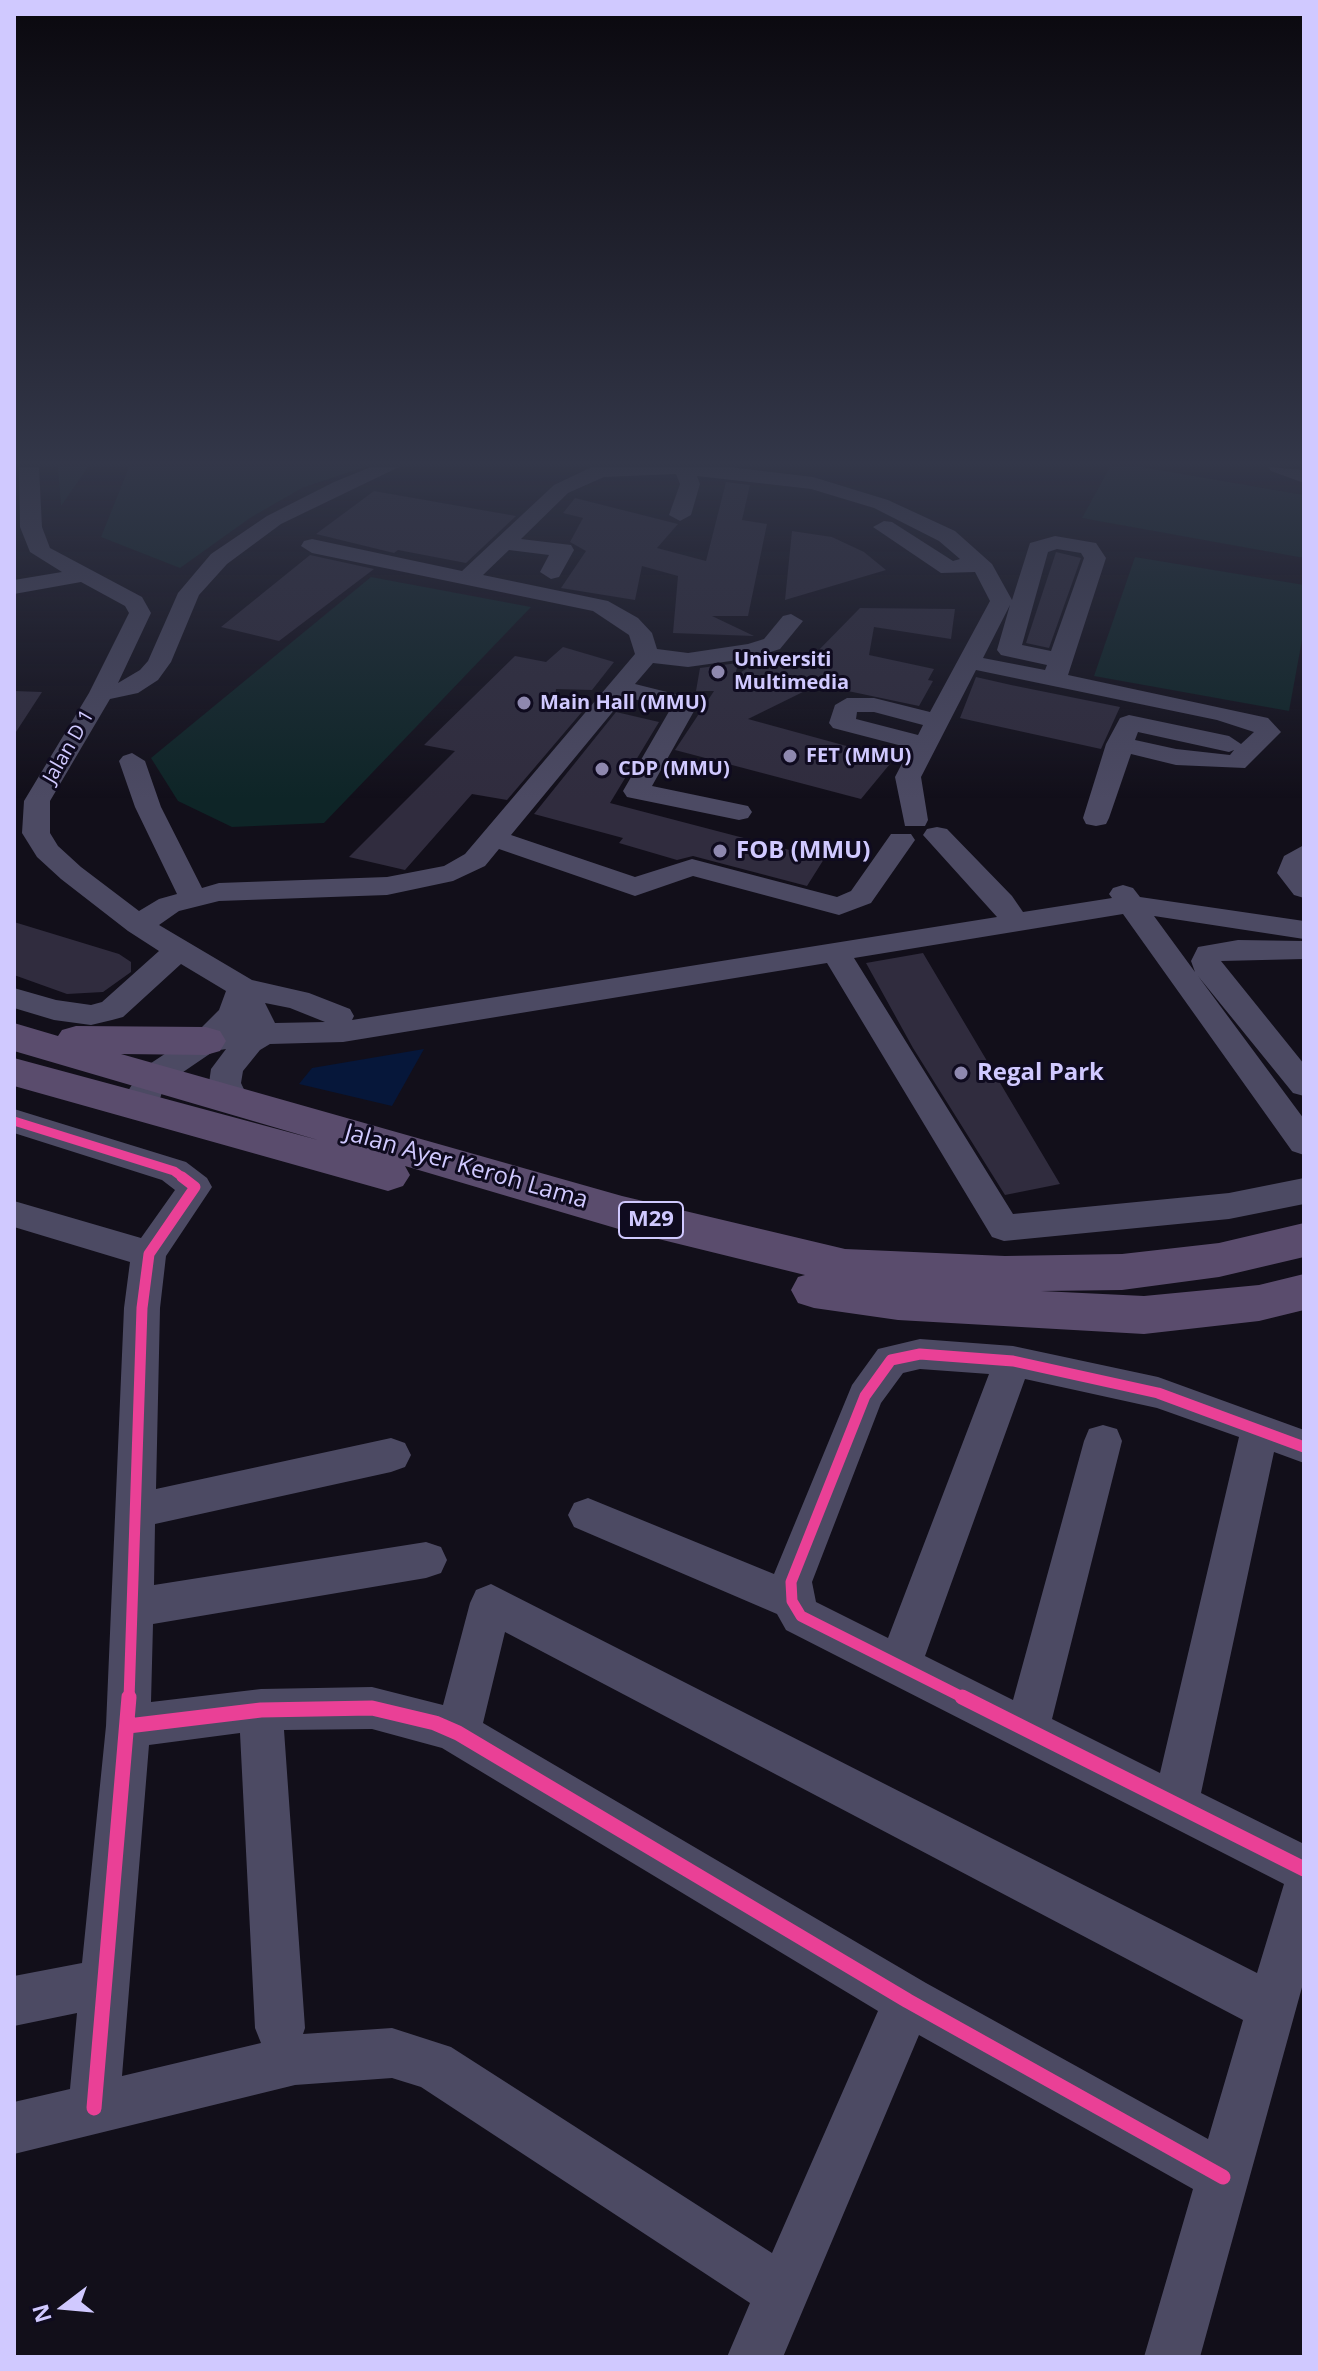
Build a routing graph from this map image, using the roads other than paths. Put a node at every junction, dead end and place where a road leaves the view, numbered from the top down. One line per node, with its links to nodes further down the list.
1 (69, 578): 8 (street)
2 (89, 578): 14 (street, Jalan D 1)
3 (203, 578): 14 (street)
4 (467, 578): 10 (street)
5 (986, 578): 11 (street)
6 (1030, 578): 12 (street)
7 (1089, 578): 12 (street)
8 (14, 587)
9 (791, 621): 10 (street)
10 (647, 655): 13 (street)
11 (970, 662): 12 (street); 15 (street)
12 (1058, 670): 16 (street)
13 (620, 688): 20 (street); 23 (street)
14 (101, 693): 29 (street, Jalan D 1)
15 (937, 721): 17 (street); 17 (street)
16 (1128, 722): 18 (street); 21 (street)
17 (924, 744): 22 (street)
18 (1253, 749)
19 (132, 761): 26 (street)
20 (739, 812)
21 (1096, 818)
22 (919, 835): 23 (street); 28 (street)
23 (493, 838): 26 (street)
24 (1304, 853): 25 (street)
25 (1304, 889)
26 (193, 897): 29 (street)
27 (1126, 899): 28 (street); 30 (street); 38 (street)
28 (995, 914): 33 (street); 35 (street)
29 (138, 925): 31 (street, Jalan D 1)
30 (1304, 930)
31 (179, 949): 34 (street, Jalan D 1); 39 (street)
32 (1304, 950): 36 (street)
33 (835, 951): 37 (street); 48 (street)
34 (243, 988): 35 (street, Jalan D 1); 37 (street); 40 (street)
35 (339, 1016): 37 (street)
36 (1259, 1028): 38 (street); 41 (street)
37 (264, 1034): 40 (street); 45 (street)
38 (1226, 1036): 42 (street)
39 (16, 1037): 40 (main road); 44 (main road, Jalan Ayer Keroh Lama / M29)
40 (206, 1041): 44 (street)
41 (1284, 1057): 42 (street); 43 (street)
42 (1248, 1067): 47 (street)
43 (1304, 1085)
44 (154, 1094): 45 (main road, Jalan Ayer Keroh Lama / M29); 52 (main road, Jalan Ayer Keroh Lama / M29)
45 (232, 1098): 50 (main road, Jalan Ayer Keroh Lama / M29)
46 (14, 1121): 51 (street)
47 (1304, 1143)
48 (1304, 1191)
49 (14, 1214): 51 (street)
50 (1304, 1240)
51 (149, 1254): 58 (street)
52 (1304, 1292)
53 (1013, 1361): 54 (street); 61 (street); 63 (street)
54 (1260, 1428): 56 (street); 68 (street)
55 (1103, 1441): 66 (street)
56 (1304, 1447)
57 (391, 1455): 58 (street)
58 (136, 1511): 62 (street)
59 (588, 1515): 61 (street)
60 (426, 1560): 62 (street)
61 (792, 1601): 63 (street)
62 (132, 1608): 65 (street)
63 (899, 1667): 66 (street)
64 (261, 1710): 65 (street); 67 (street); 75 (street)
65 (128, 1726): 72 (street)
66 (1027, 1731): 68 (street)
67 (458, 1733): 71 (street); 74 (street)
68 (1175, 1805): 69 (street)
69 (1304, 1869)
70 (1304, 1893): 71 (street)
71 (1287, 1981): 78 (street)
72 (106, 1983): 73 (street); 76 (street)
73 (14, 2001)
74 (908, 2001): 78 (street); 79 (street)
75 (280, 2028)
76 (94, 2108): 77 (street); 79 (street)
77 (14, 2128)
78 (1223, 2177): 81 (street)
79 (783, 2292): 80 (street)
80 (755, 2357)
81 (1172, 2357)

